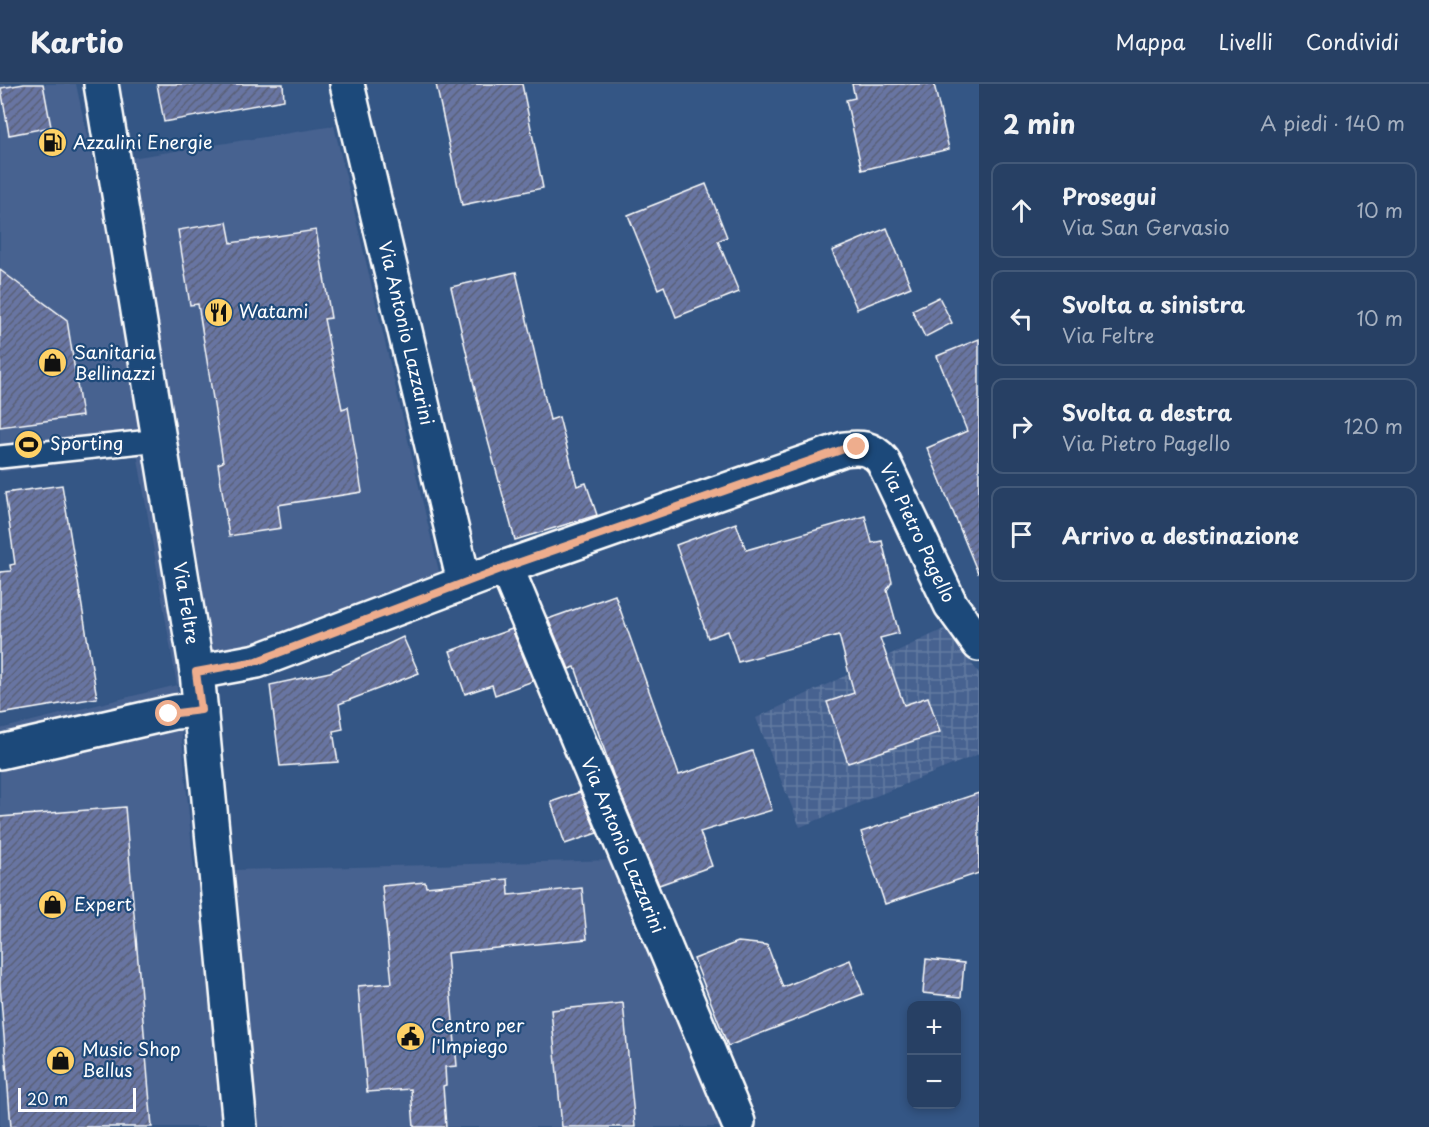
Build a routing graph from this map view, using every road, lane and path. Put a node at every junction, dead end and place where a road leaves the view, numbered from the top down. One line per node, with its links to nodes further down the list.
1 (102, 84): 3 (street, Via Feltre)
2 (347, 84): 6 (street, Via Antonio Lazzarini)
3 (160, 440): 4 (lane); 8 (street, Via Feltre)
4 (0, 457)
5 (506, 567): 6 (street, Via Pietro Pagello); 7 (street, Via Pietro Pagello); 11 (street, Via Antonio Lazzarini)
6 (464, 582): 8 (street, Via Pietro Pagello)
7 (979, 644)
8 (196, 672): 9 (street, Via Feltre)
9 (201, 710): 10 (street); 12 (street, Via Feltre)
10 (0, 752)
11 (738, 1122)
12 (240, 1127)

